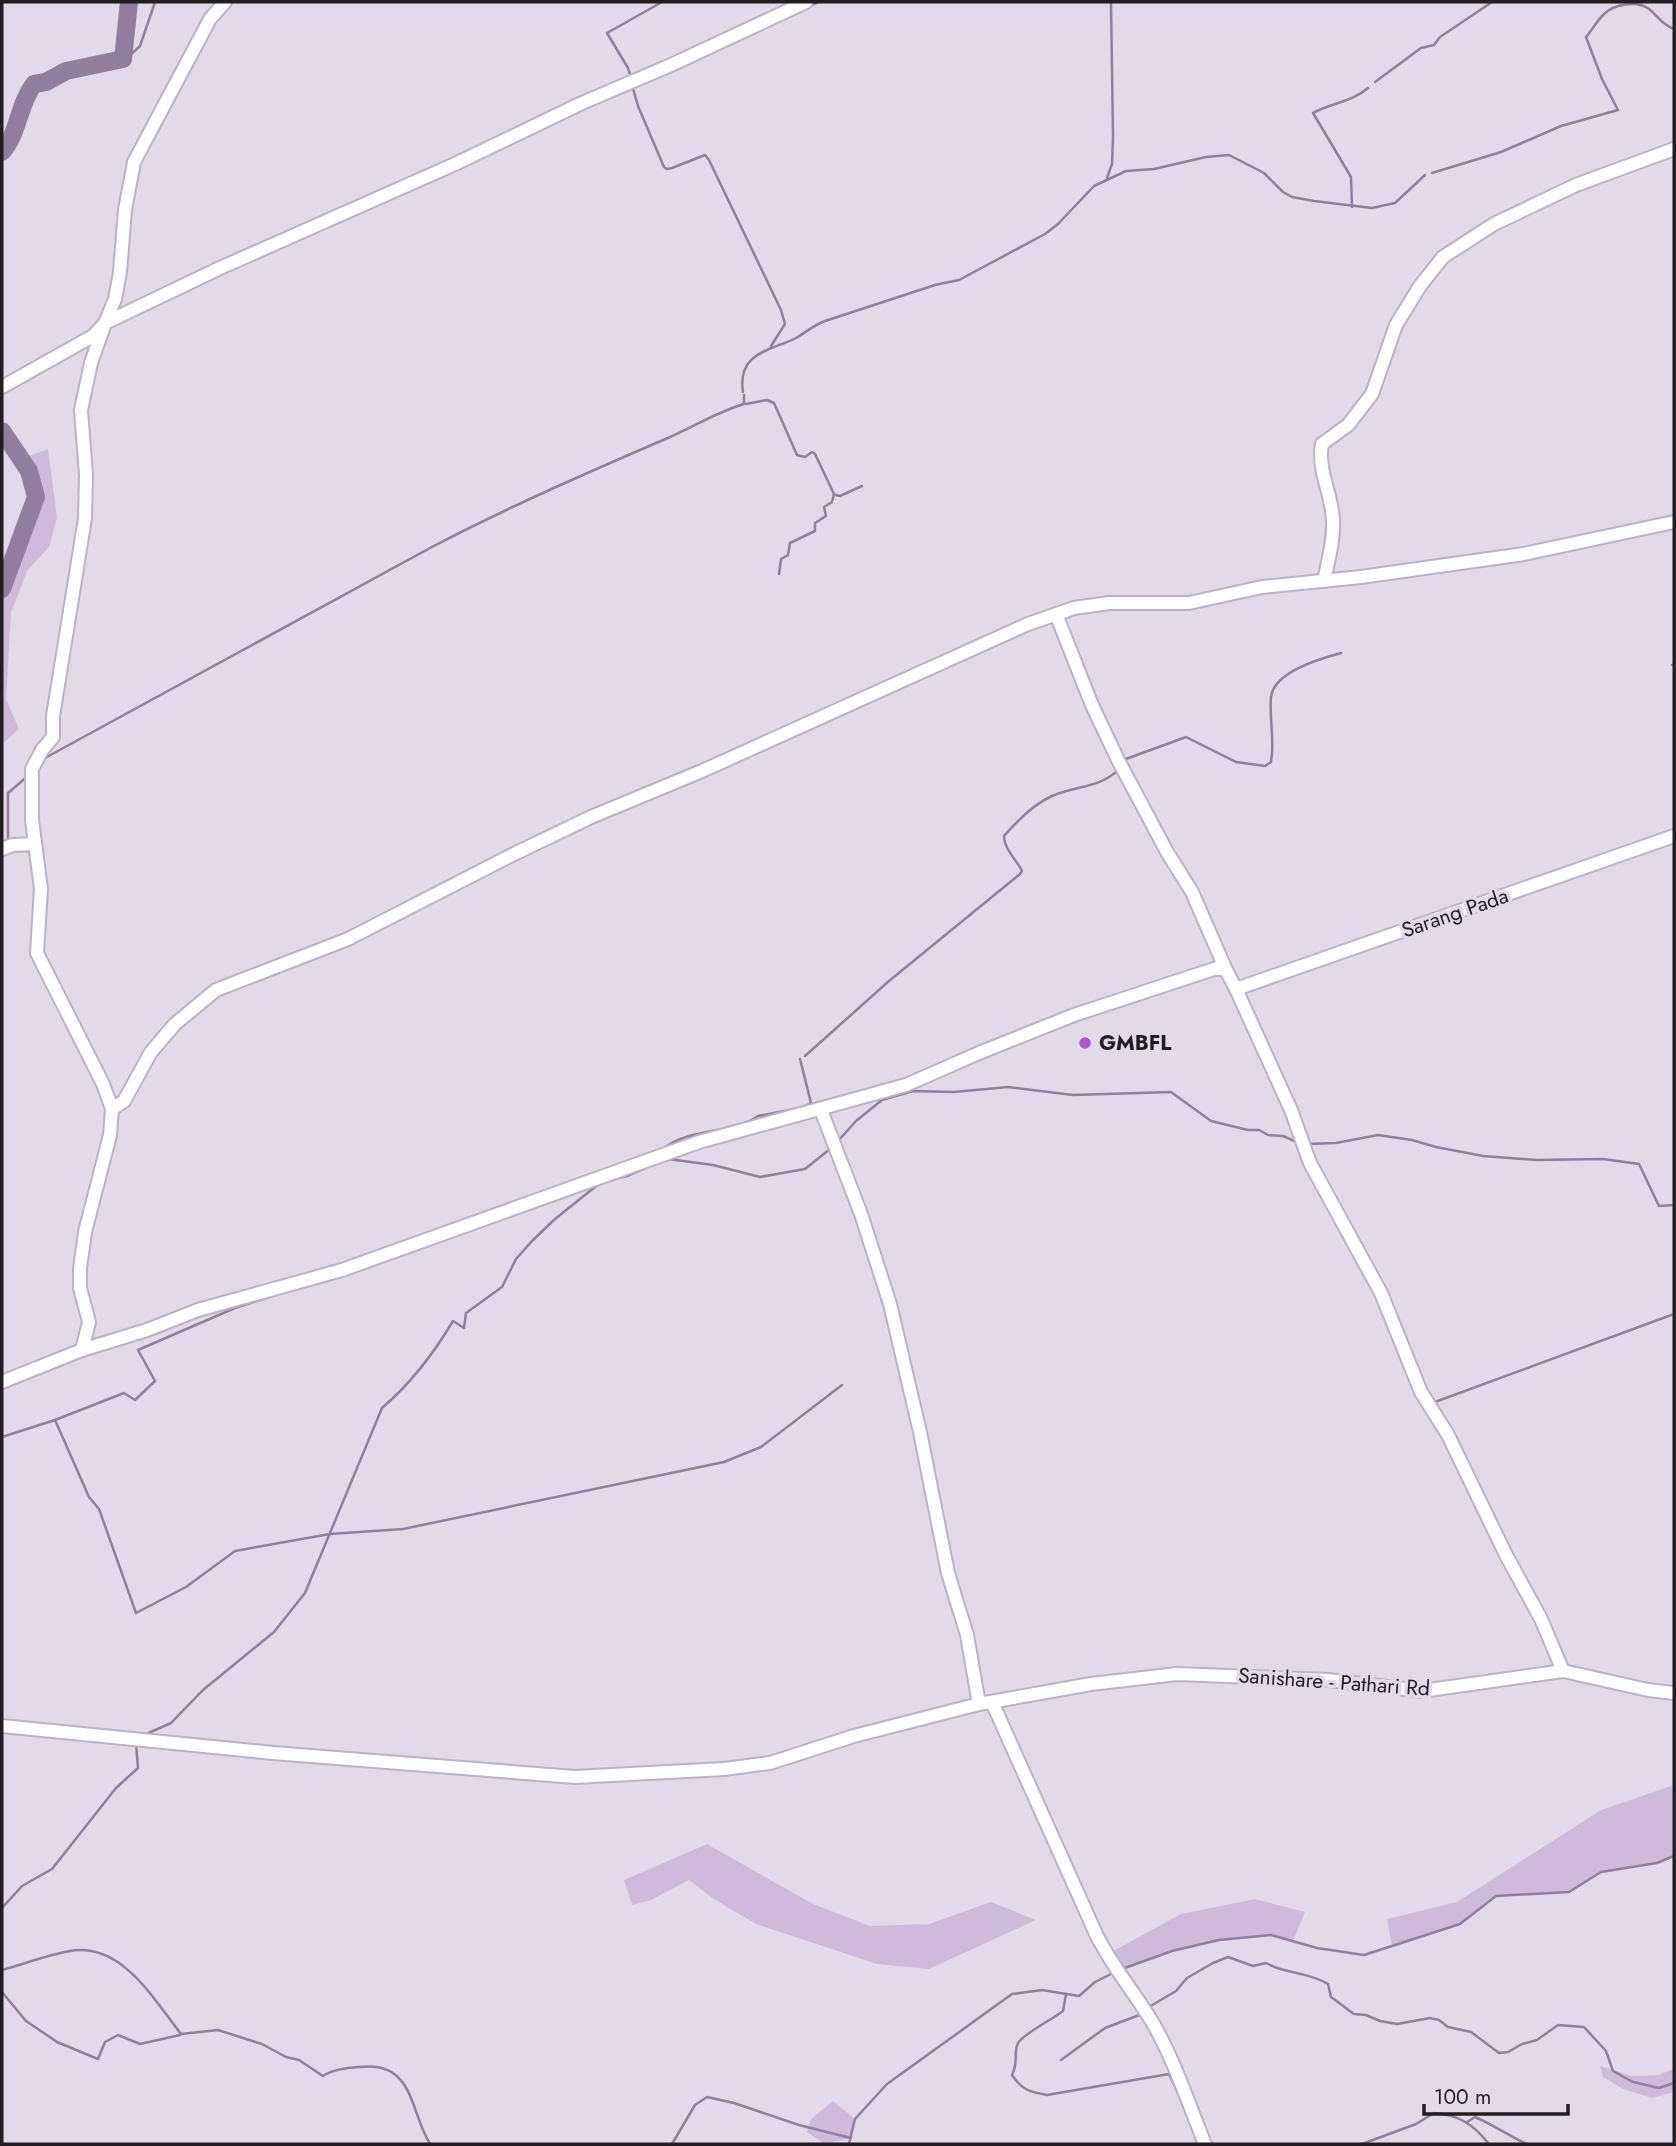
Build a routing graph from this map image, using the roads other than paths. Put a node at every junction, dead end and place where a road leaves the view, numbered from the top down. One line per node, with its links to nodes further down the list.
1 (225, 2): 4 (street)
2 (806, 2): 4 (street)
3 (1674, 149): 7 (street)
4 (105, 323): 5 (street); 10 (street)
5 (2, 387)
6 (1674, 522): 7 (street)
7 (1324, 581): 8 (street)
8 (1056, 614): 12 (street); 14 (street)
9 (1674, 836): 13 (street, Sarang Pada)
10 (35, 844): 11 (street); 14 (street)
11 (2, 849)
12 (1226, 970): 13 (street); 15 (street)
13 (1236, 989): 18 (street)
14 (112, 1109): 16 (street)
15 (821, 1110): 16 (street); 20 (street)
16 (82, 1350): 17 (street)
17 (2, 1382)
18 (1563, 1671): 19 (street, Sanishare - Pathari Rd); 20 (street, Sanishare - Pathari Rd)
19 (1674, 1693)
20 (985, 1703): 21 (street, Sanishare - Pathari Rd); 22 (street)
21 (2, 1726)
22 (1205, 2144)

